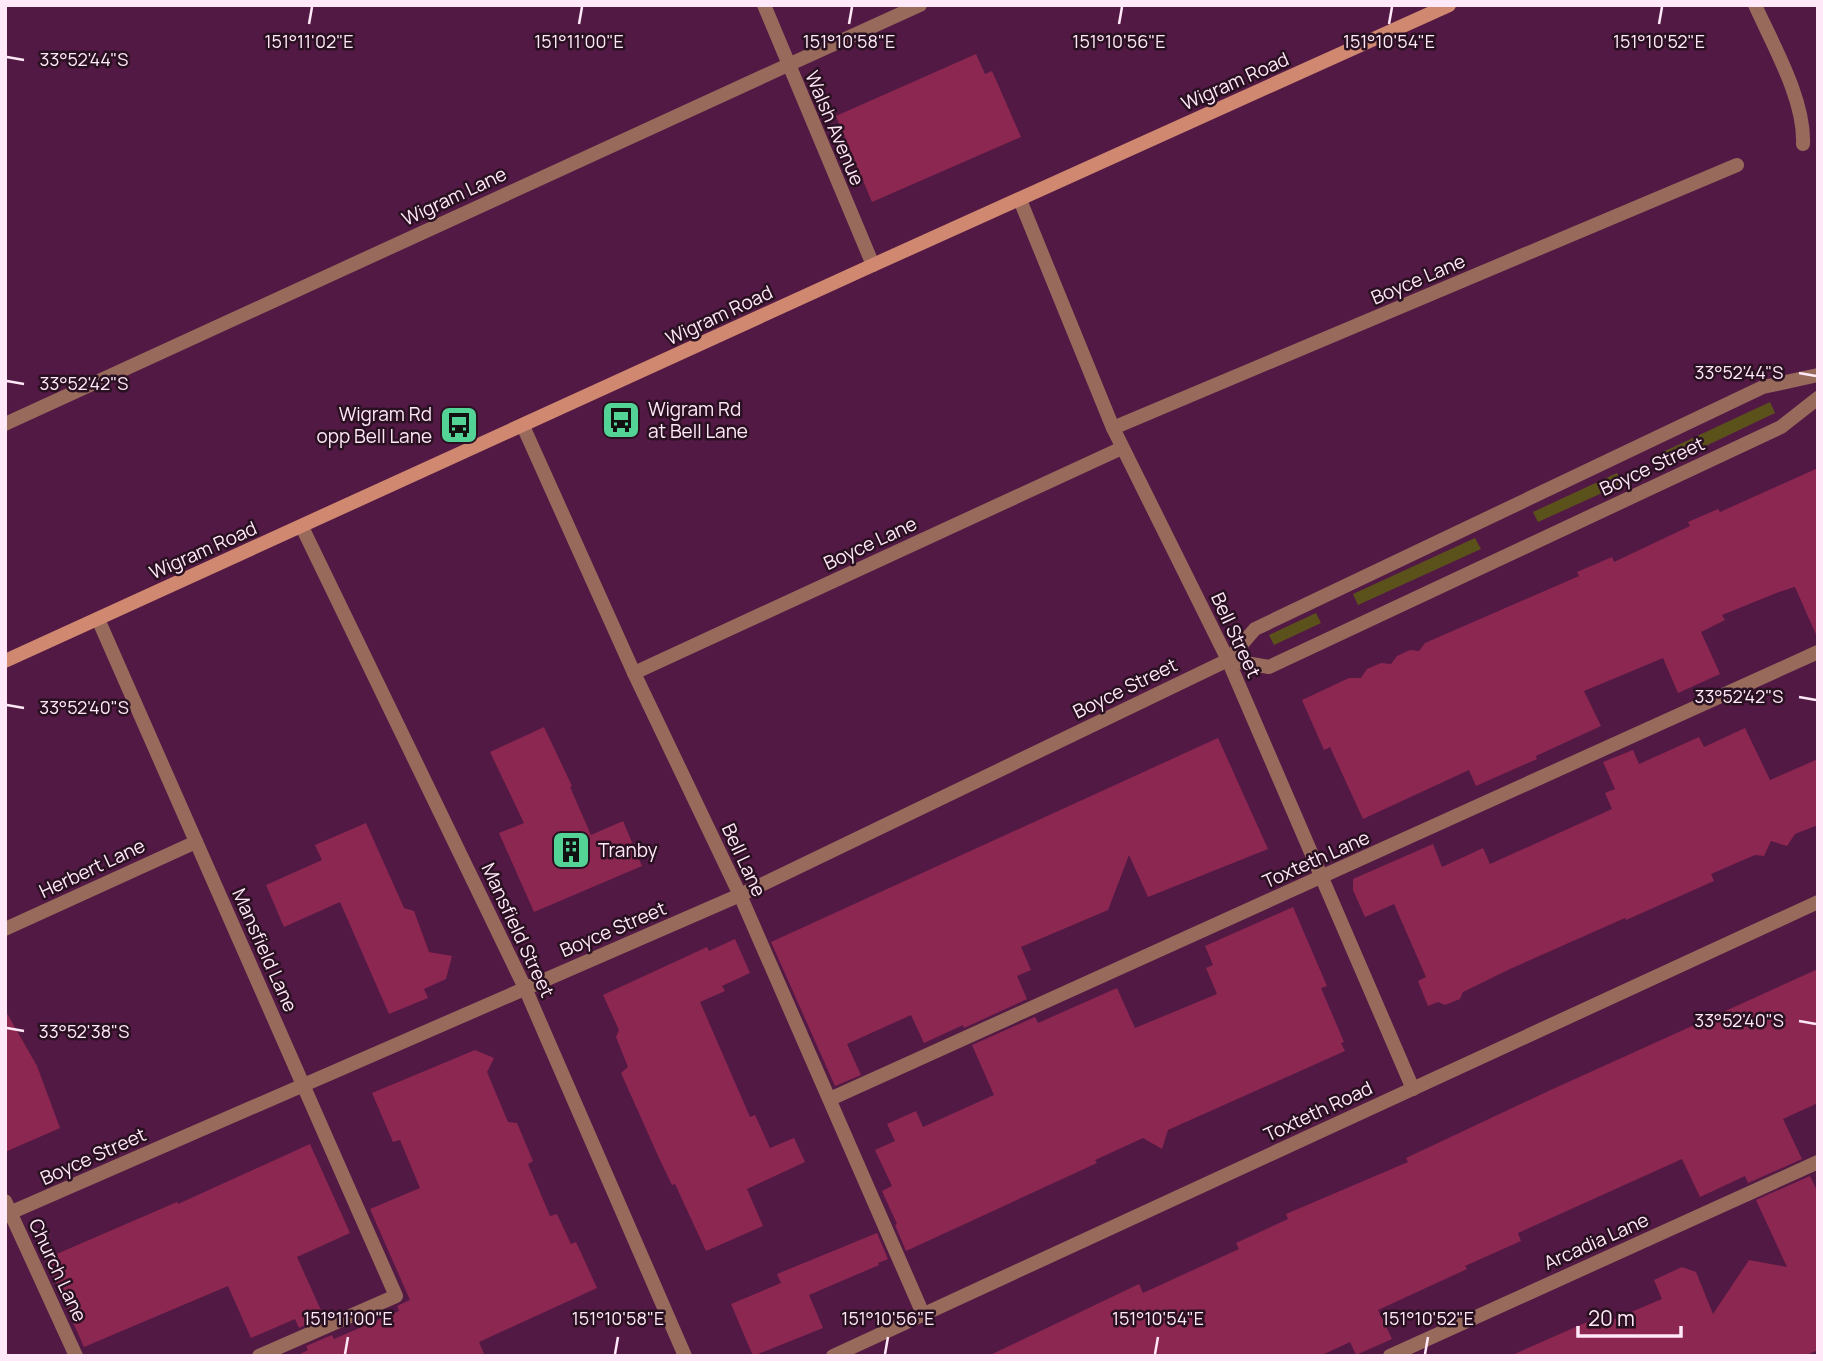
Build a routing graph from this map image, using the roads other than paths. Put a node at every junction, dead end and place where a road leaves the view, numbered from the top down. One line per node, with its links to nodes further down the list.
1 (764, 5): 5 (street, Walsh Avenue)
2 (920, 5): 5 (street, Wigram Lane)
3 (1449, 5): 8 (street, Wigram Road)
4 (1755, 5): 6 (street)
5 (788, 65): 9 (street, Walsh Avenue); 12 (street, Wigram Lane)
6 (1803, 144)
7 (1737, 165): 14 (street, Boyce Lane)
8 (1020, 200): 9 (street, Wigram Road); 14 (street, Bell Street)
9 (873, 265): 13 (street, Wigram Road)
10 (1818, 375): 19 (street, Boyce Street)
11 (1818, 398): 19 (street, Boyce Street)
12 (5, 424)
13 (523, 426): 16 (street, Wigram Road); 21 (street, Bell Lane)
14 (1113, 428): 15 (street, Bell Street)
15 (1122, 448): 19 (street, Bell Street); 21 (street, Boyce Lane)
16 (302, 527): 17 (street, Wigram Road); 27 (street, Mansfield Street)
17 (98, 619): 20 (street, Wigram Road); 22 (street, Mansfield Lane)
18 (1818, 652): 23 (street, Toxteth Lane)
19 (1228, 660): 23 (street, Bell Street); 24 (street, Boyce Street)
20 (5, 661)
21 (634, 674): 24 (street, Bell Lane)
22 (196, 842): 26 (street, Herbert Lane); 28 (street, Mansfield Lane)
23 (1322, 877): 29 (street, Bell Street); 30 (street, Toxteth Lane)
24 (740, 895): 27 (street, Boyce Street); 30 (street, Bell Lane)
25 (1818, 902): 29 (street, Toxteth Road)
26 (5, 929)
27 (525, 988): 28 (street, Boyce Street); 36 (street, Mansfield Street)
28 (304, 1084): 32 (street, Boyce Street); 35 (street, Mansfield Lane)
29 (1413, 1089): 33 (street, Toxteth Road)
30 (830, 1099): 33 (street, Bell Lane)
31 (1818, 1161): 38 (street, Arcadia Lane)
32 (7, 1209): 34 (street, Church Lane)
33 (923, 1314): 37 (street, Toxteth Road)
34 (76, 1356)
35 (259, 1356)
36 (685, 1356)
37 (833, 1356)
38 (1390, 1356)

